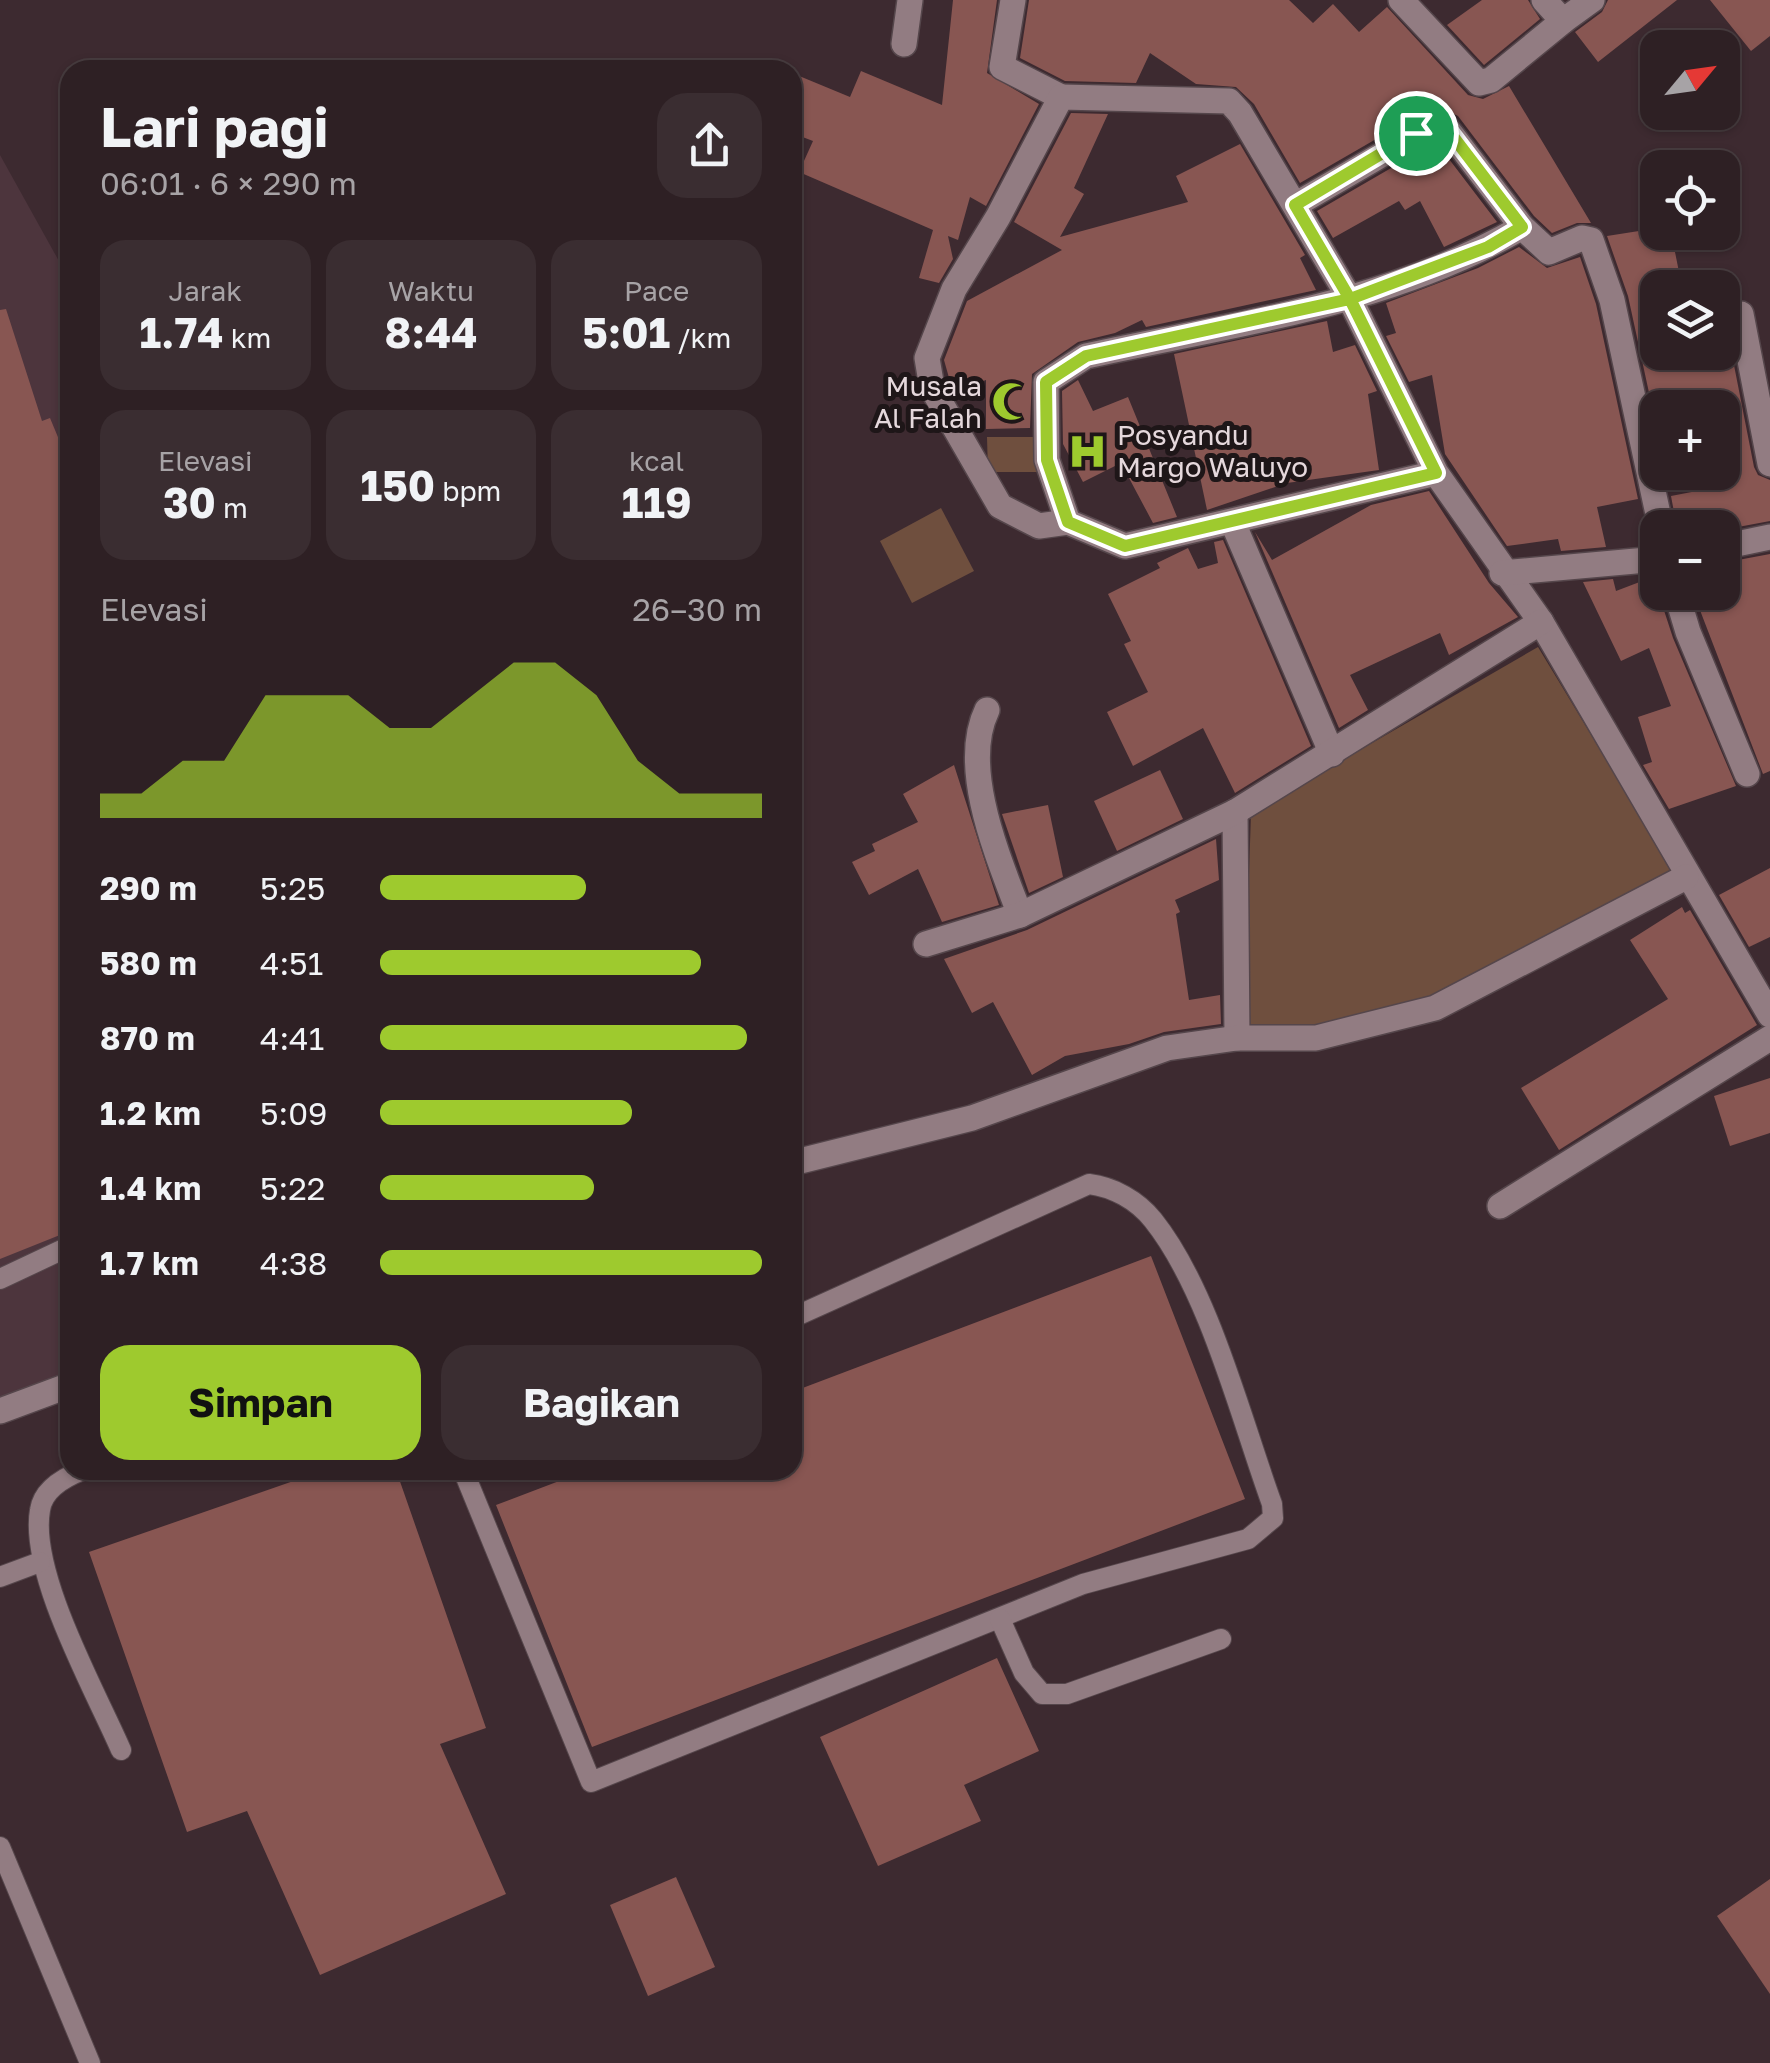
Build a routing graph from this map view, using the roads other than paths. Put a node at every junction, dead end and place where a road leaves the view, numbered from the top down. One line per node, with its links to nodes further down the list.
1 (910, 0): 7 (street)
2 (1013, 0): 8 (street)
3 (1401, 0): 6 (street)
4 (1544, 0): 6 (street)
5 (1592, 0): 6 (street)
6 (1563, 21)
7 (904, 44)
8 (1061, 97): 9 (street); 16 (street)
9 (1295, 205): 10 (street); 11 (street)
10 (1522, 227): 11 (street); 15 (street)
11 (1350, 299): 14 (street); 16 (street)
12 (1741, 314): 13 (street)
13 (1770, 464)
14 (1436, 473): 17 (street); 21 (street)
15 (1657, 510)
16 (1068, 522): 17 (street)
17 (1233, 523): 25 (street)
18 (1770, 537): 19 (street)
19 (1740, 543)
20 (1640, 561): 21 (street)
21 (1502, 573): 23 (street)
22 (1681, 610): 26 (street)
23 (1541, 622): 25 (street); 28 (street)
24 (987, 710): 29 (street)
25 (1332, 754): 27 (street)
26 (1747, 774)
27 (1235, 812): 29 (street); 32 (street)
28 (1686, 877): 31 (street); 32 (street)
29 (1020, 914): 30 (street)
30 (926, 944)
31 (1770, 1015)
32 (1237, 1038): 34 (street)
33 (1770, 1038): 35 (street)
34 (802, 1160)
35 (1500, 1206)
36 (60, 1251): 37 (lane)
37 (0, 1279)
38 (802, 1313): 45 (lane)
39 (60, 1388): 40 (street)
40 (0, 1412)
41 (65, 1480): 43 (lane)
42 (468, 1480): 45 (lane)
43 (40, 1562): 44 (lane); 47 (lane)
44 (0, 1578)
45 (1000, 1619): 46 (lane)
46 (1220, 1639)
47 (122, 1750)
48 (0, 1848): 49 (lane)
49 (90, 2063)

